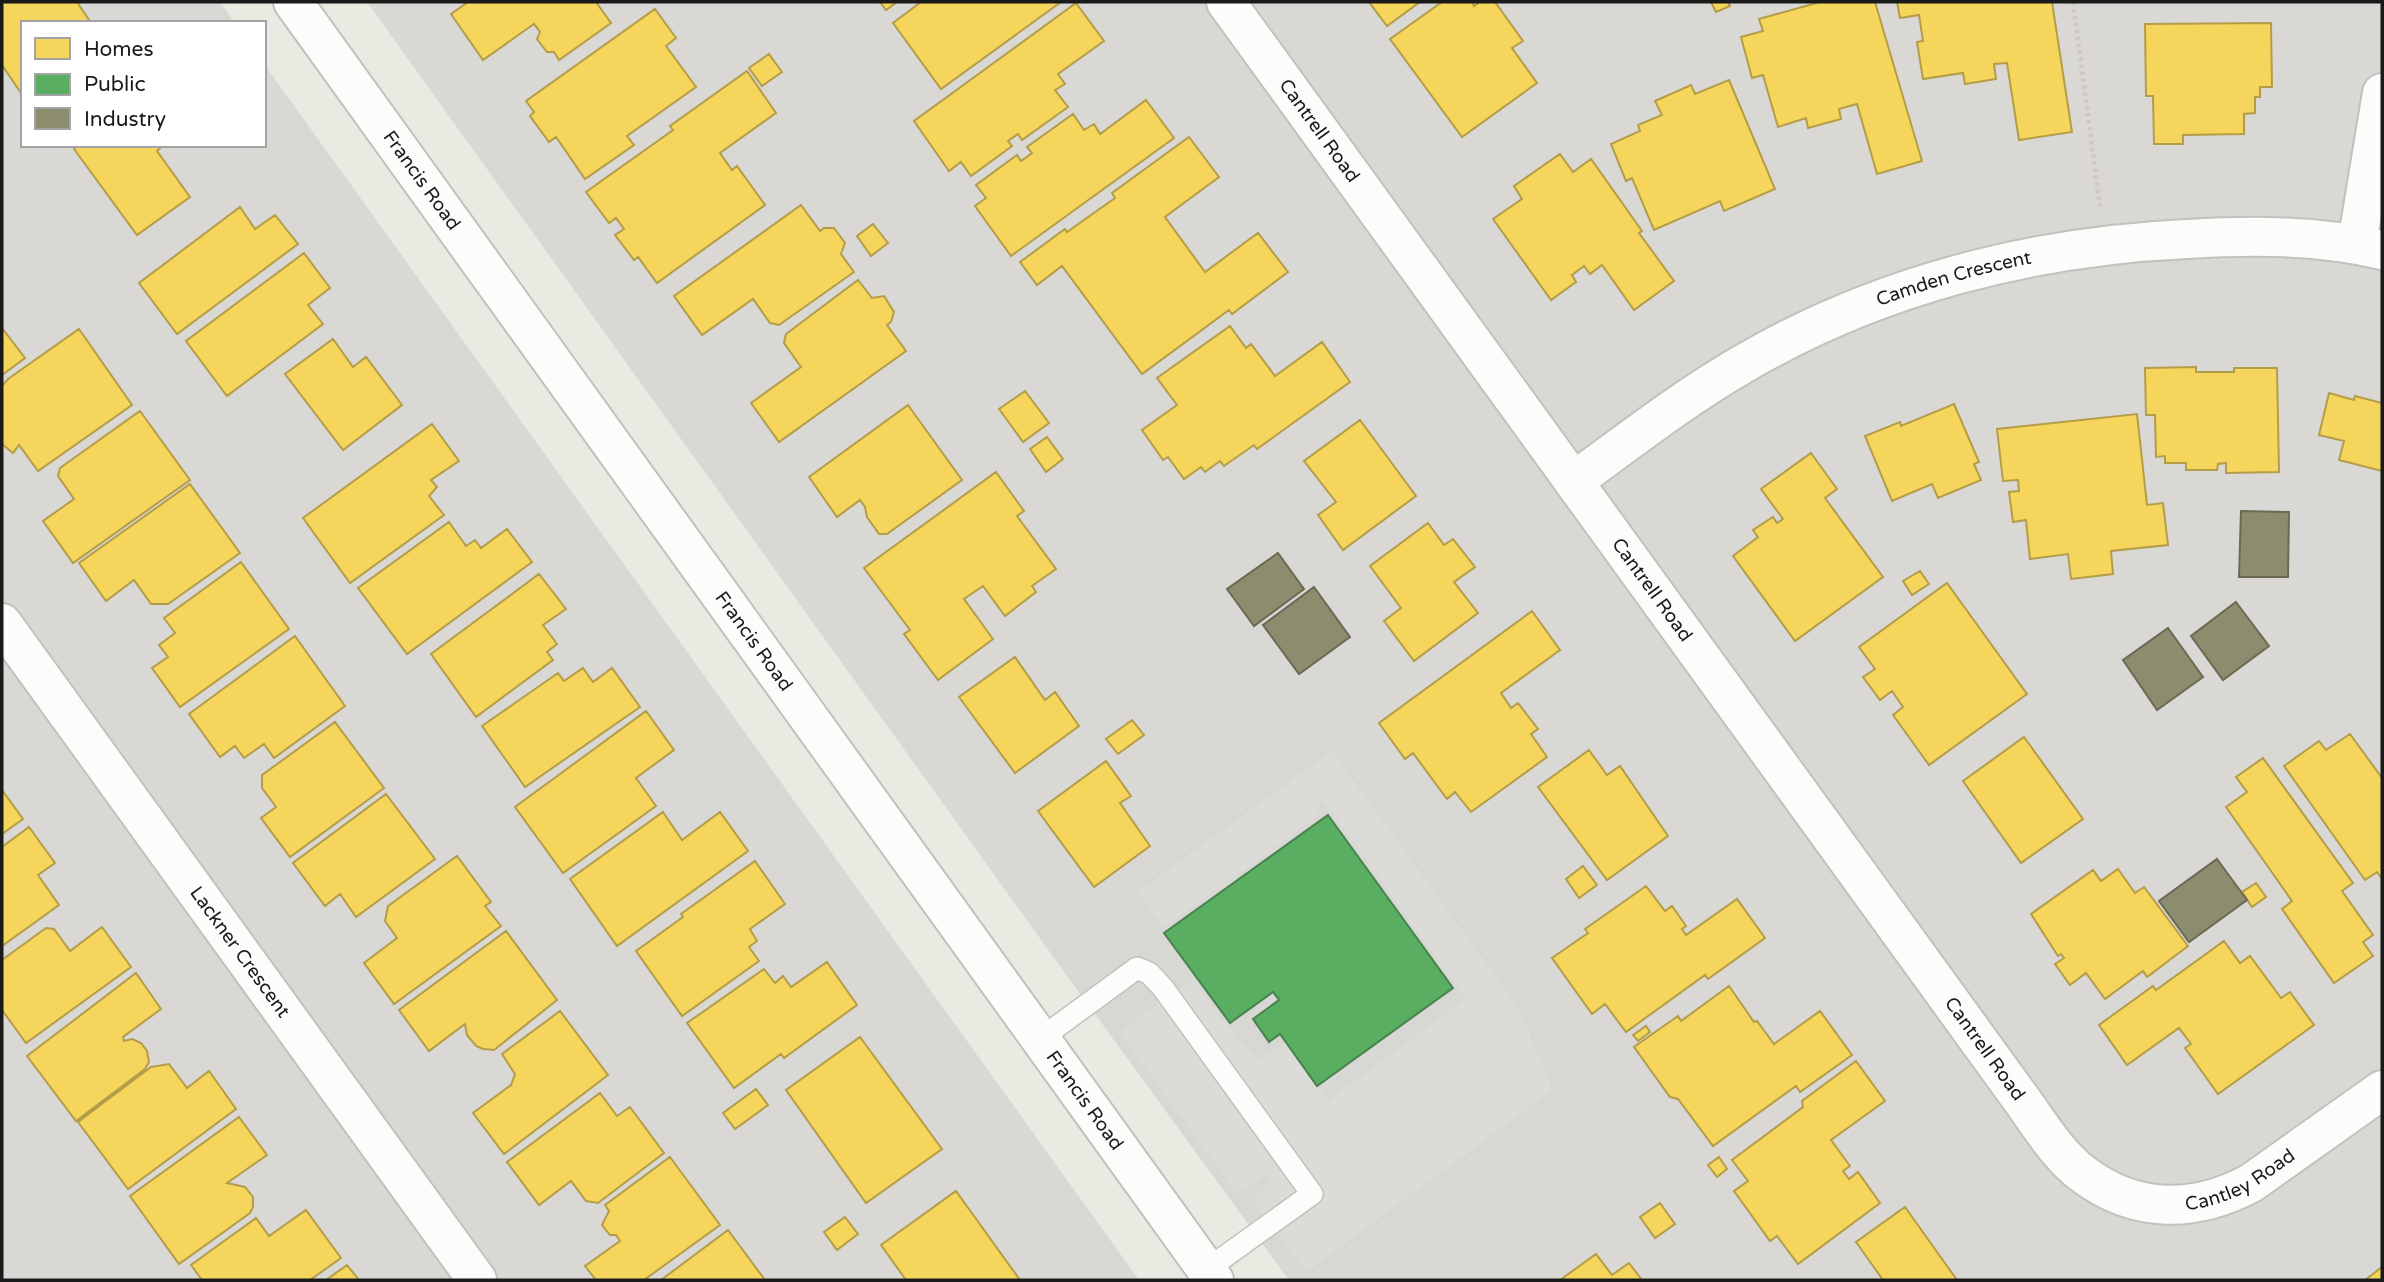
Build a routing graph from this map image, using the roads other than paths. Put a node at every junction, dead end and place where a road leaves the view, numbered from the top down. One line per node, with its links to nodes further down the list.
1 (293, 2): 7 (street, Francis Road)
2 (1226, 2): 5 (street, Cantrell Road)
3 (2382, 93): 4 (street)
4 (2369, 247): 5 (street, Camden Crescent)
5 (1574, 481): 9 (street, Cantrell Road)
6 (2, 623): 11 (street, Lackner Crescent)
7 (1040, 1039): 10 (street, Francis Road); 10 (lane)
8 (2382, 1090): 9 (street, Cantley Road)
9 (2083, 1175)
10 (1210, 1275)
11 (477, 1280)

